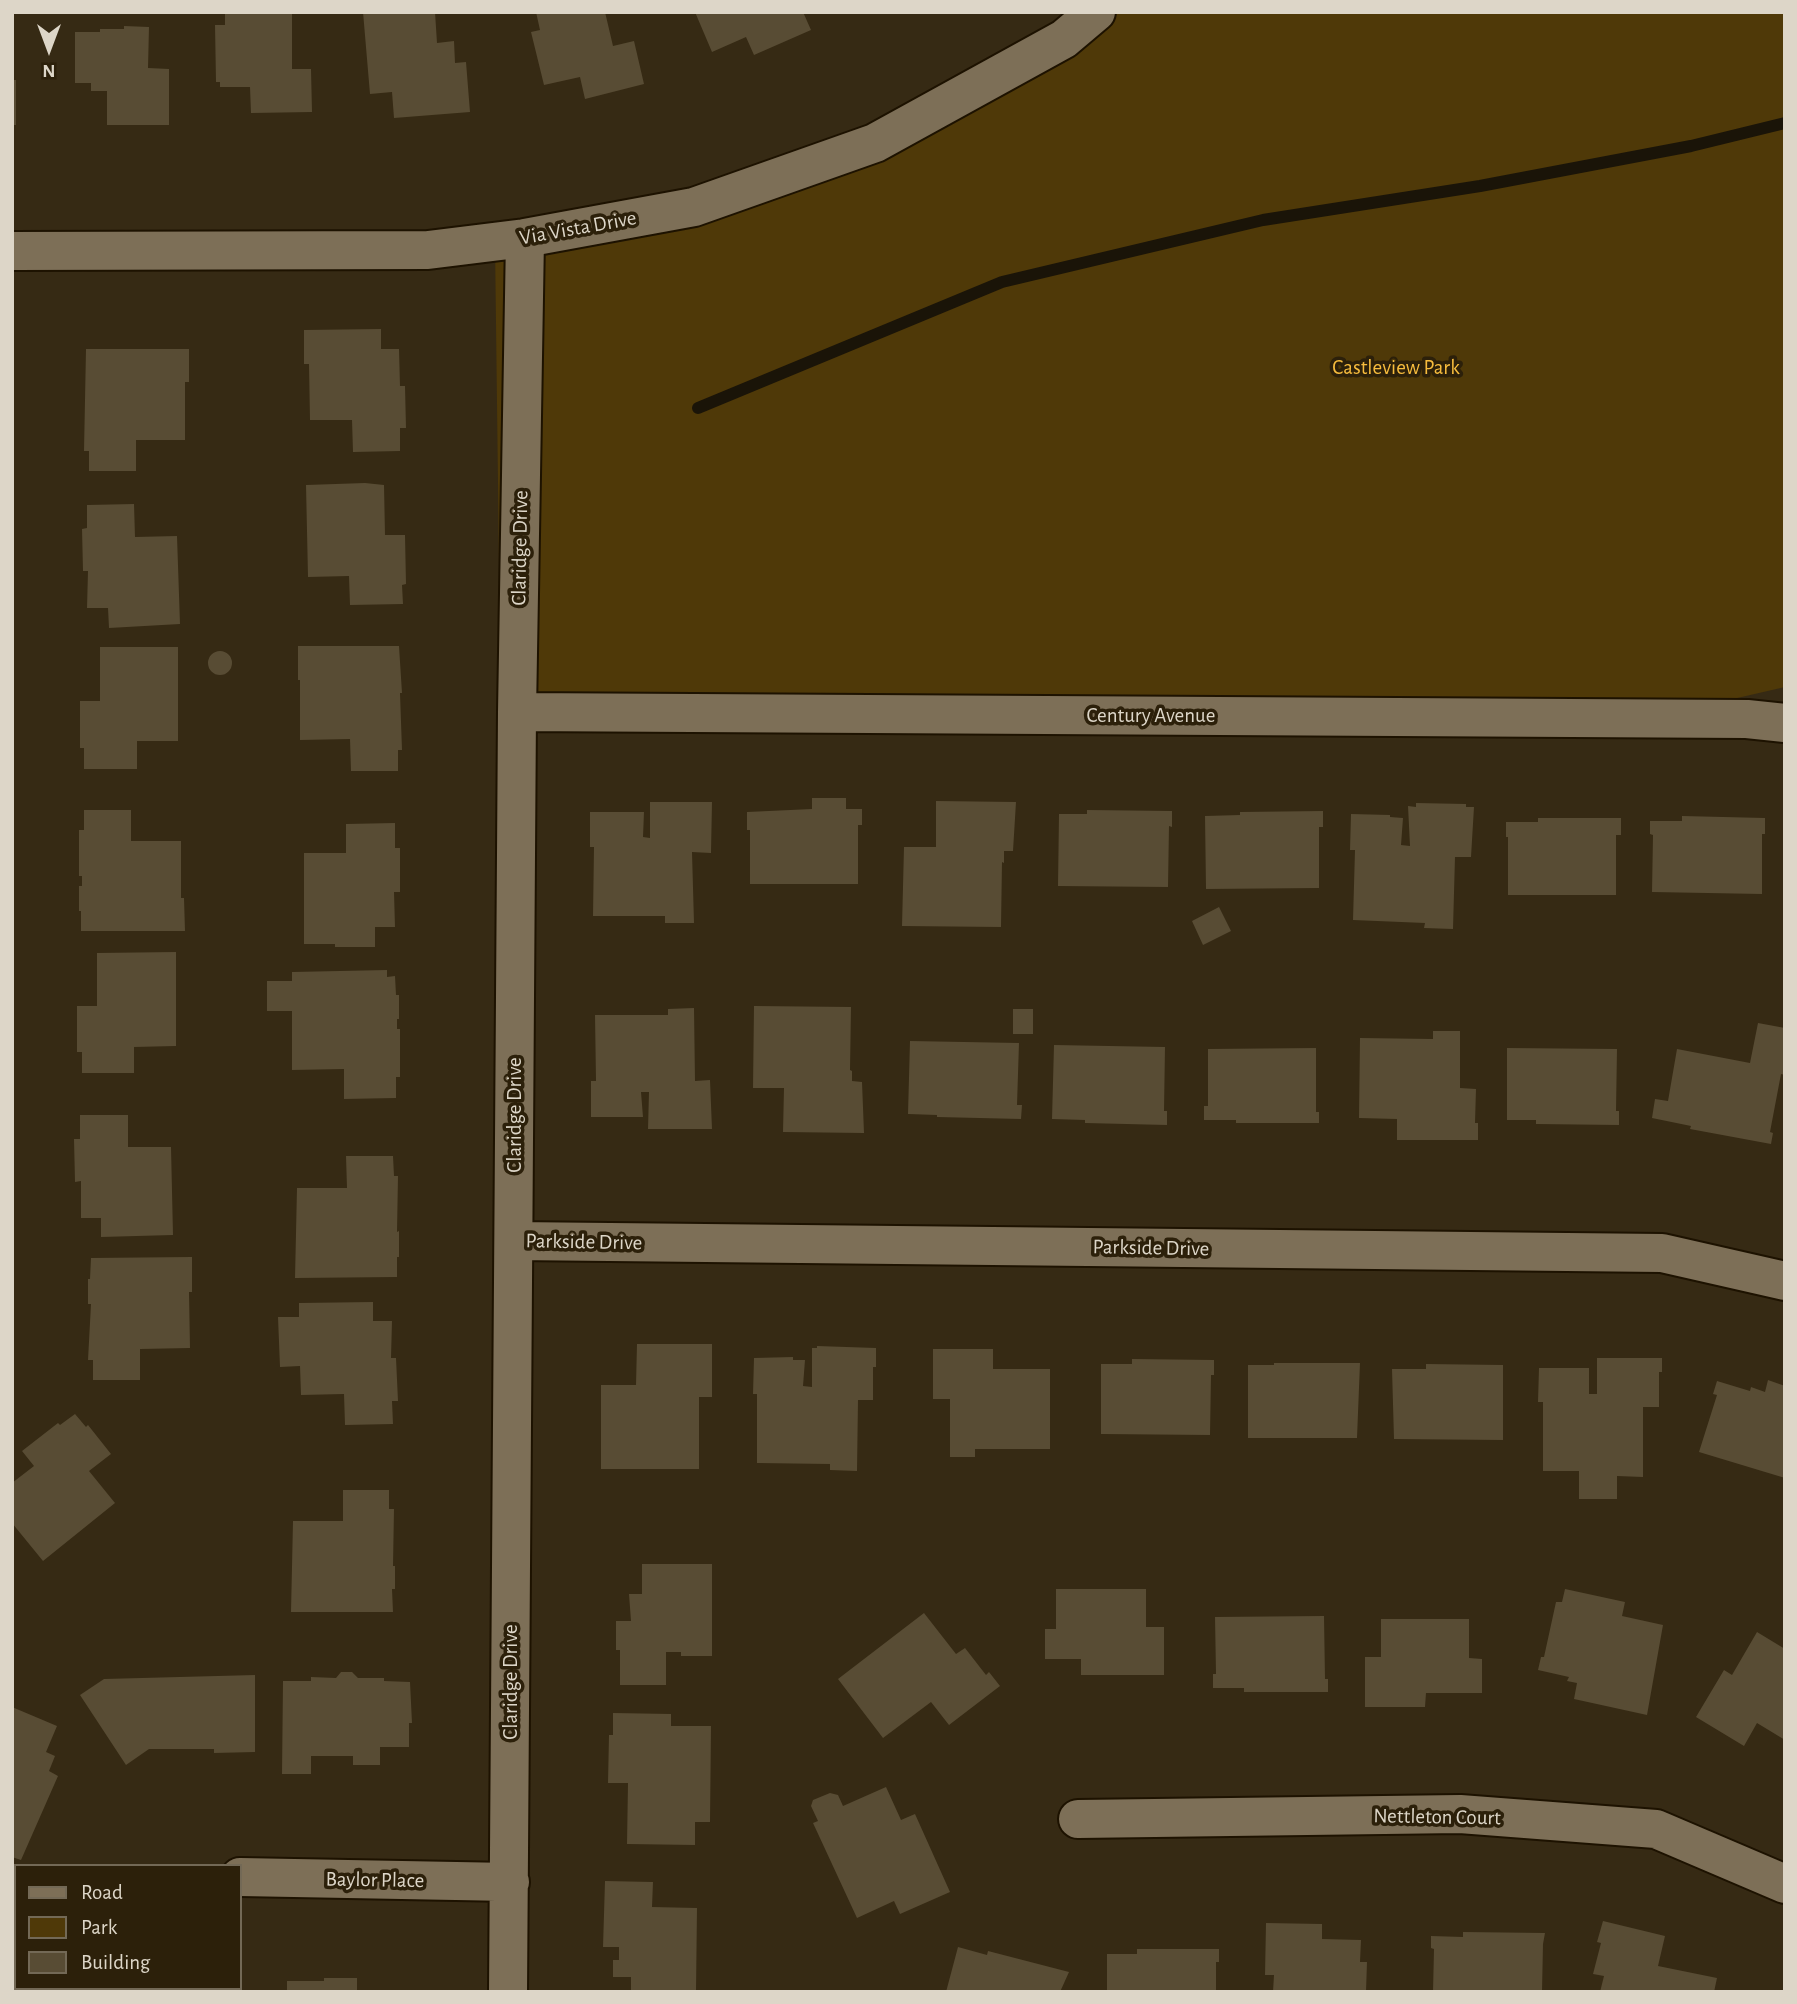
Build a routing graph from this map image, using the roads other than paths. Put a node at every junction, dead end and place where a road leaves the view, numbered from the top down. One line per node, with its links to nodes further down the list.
1 (1096, 12): 2 (street, Via Vista Drive)
2 (525, 239): 3 (street, Via Vista Drive); 4 (street, Claridge Drive)
3 (12, 251)
4 (517, 712): 5 (street, Century Avenue); 6 (street, Claridge Drive)
5 (1785, 723)
6 (514, 1241): 7 (street, Parkside Drive); 10 (street, Claridge Drive)
7 (1785, 1282)
8 (1078, 1819): 11 (street, Nettleton Court)
9 (242, 1877): 10 (street, Baylor Place)
10 (510, 1882): 12 (street, Claridge Drive)
11 (1785, 1884)
12 (508, 1992)

